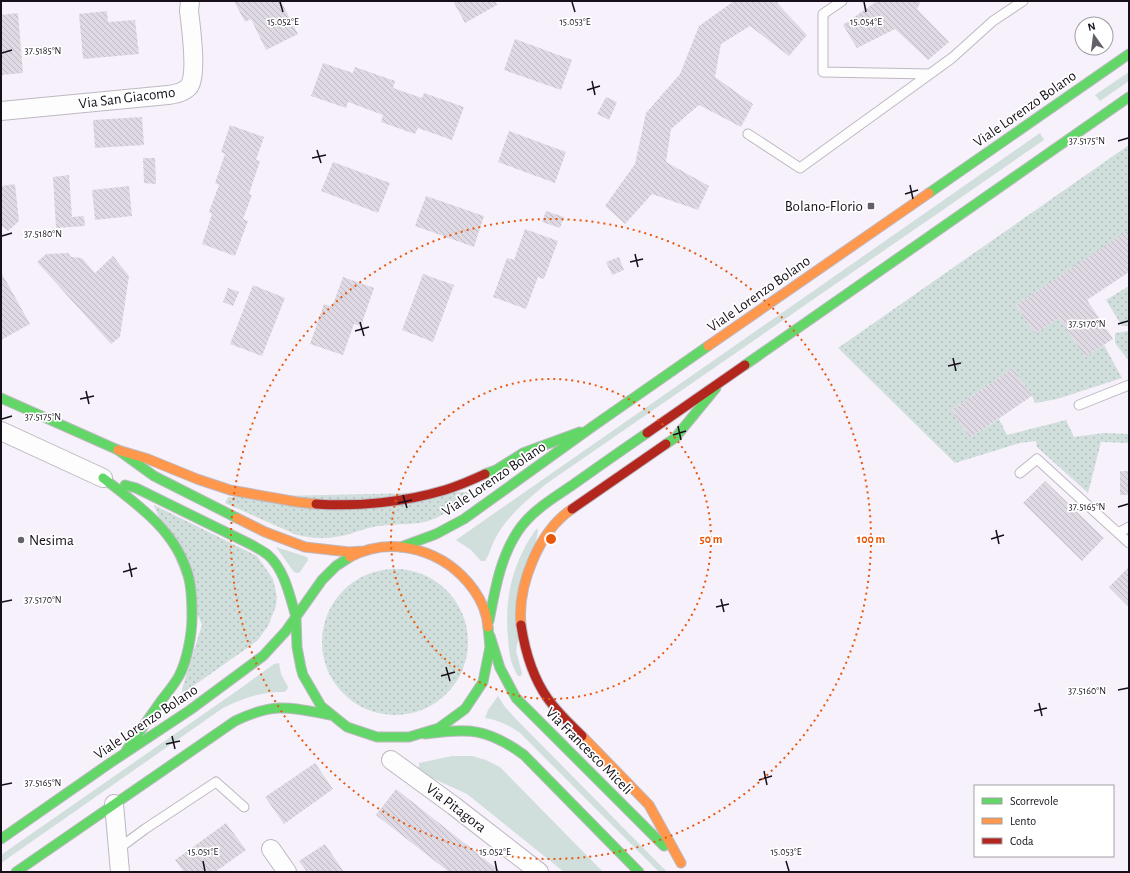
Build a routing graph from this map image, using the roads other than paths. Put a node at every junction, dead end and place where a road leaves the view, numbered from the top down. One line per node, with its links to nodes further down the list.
1 (190, 1): 7 (street, Via San Giacomo)
2 (842, 1): 5 (lane)
3 (1023, 1): 5 (lane)
4 (1129, 54): 13 (main road, Viale Lorenzo Bolano)
5 (930, 74): 8 (lane)
6 (1129, 97): 9 (main road)
7 (1, 110)
8 (748, 134)
9 (724, 379): 24 (main road); 25 (main road, Via Francesco Miceli)
10 (1129, 385): 12 (lane)
11 (1, 398): 15 (main road)
12 (1078, 405)
13 (592, 427): 15 (main road); 21 (main road, Viale Lorenzo Bolano)
14 (1, 431): 17 (street)
15 (118, 450): 22 (main road)
16 (1020, 473): 19 (lane)
17 (103, 478): 23 (main road); 28 (main road)
18 (1129, 527): 19 (lane)
19 (1118, 532): 20 (lane)
20 (1129, 543)
21 (401, 547): 22 (main road); 24 (main road)
22 (364, 551): 23 (main road, Viale Lorenzo Bolano)
23 (296, 617): 26 (main road); 28 (main road, Viale Lorenzo Bolano)
24 (489, 625): 25 (main road)
25 (490, 636): 27 (main road)
26 (330, 715): 27 (main road); 30 (main road)
27 (424, 734): 39 (main road)
28 (125, 753): 32 (main road, Viale Lorenzo Bolano)
29 (391, 760): 38 (street, Via Pitagora)
30 (114, 804): 33 (street); 35 (main road)
31 (244, 807): 33 (lane)
32 (1, 839)
33 (118, 849): 36 (street)
34 (271, 849): 37 (street)
35 (16, 872)
36 (120, 872)
37 (287, 872)
38 (539, 872)
39 (639, 872)

